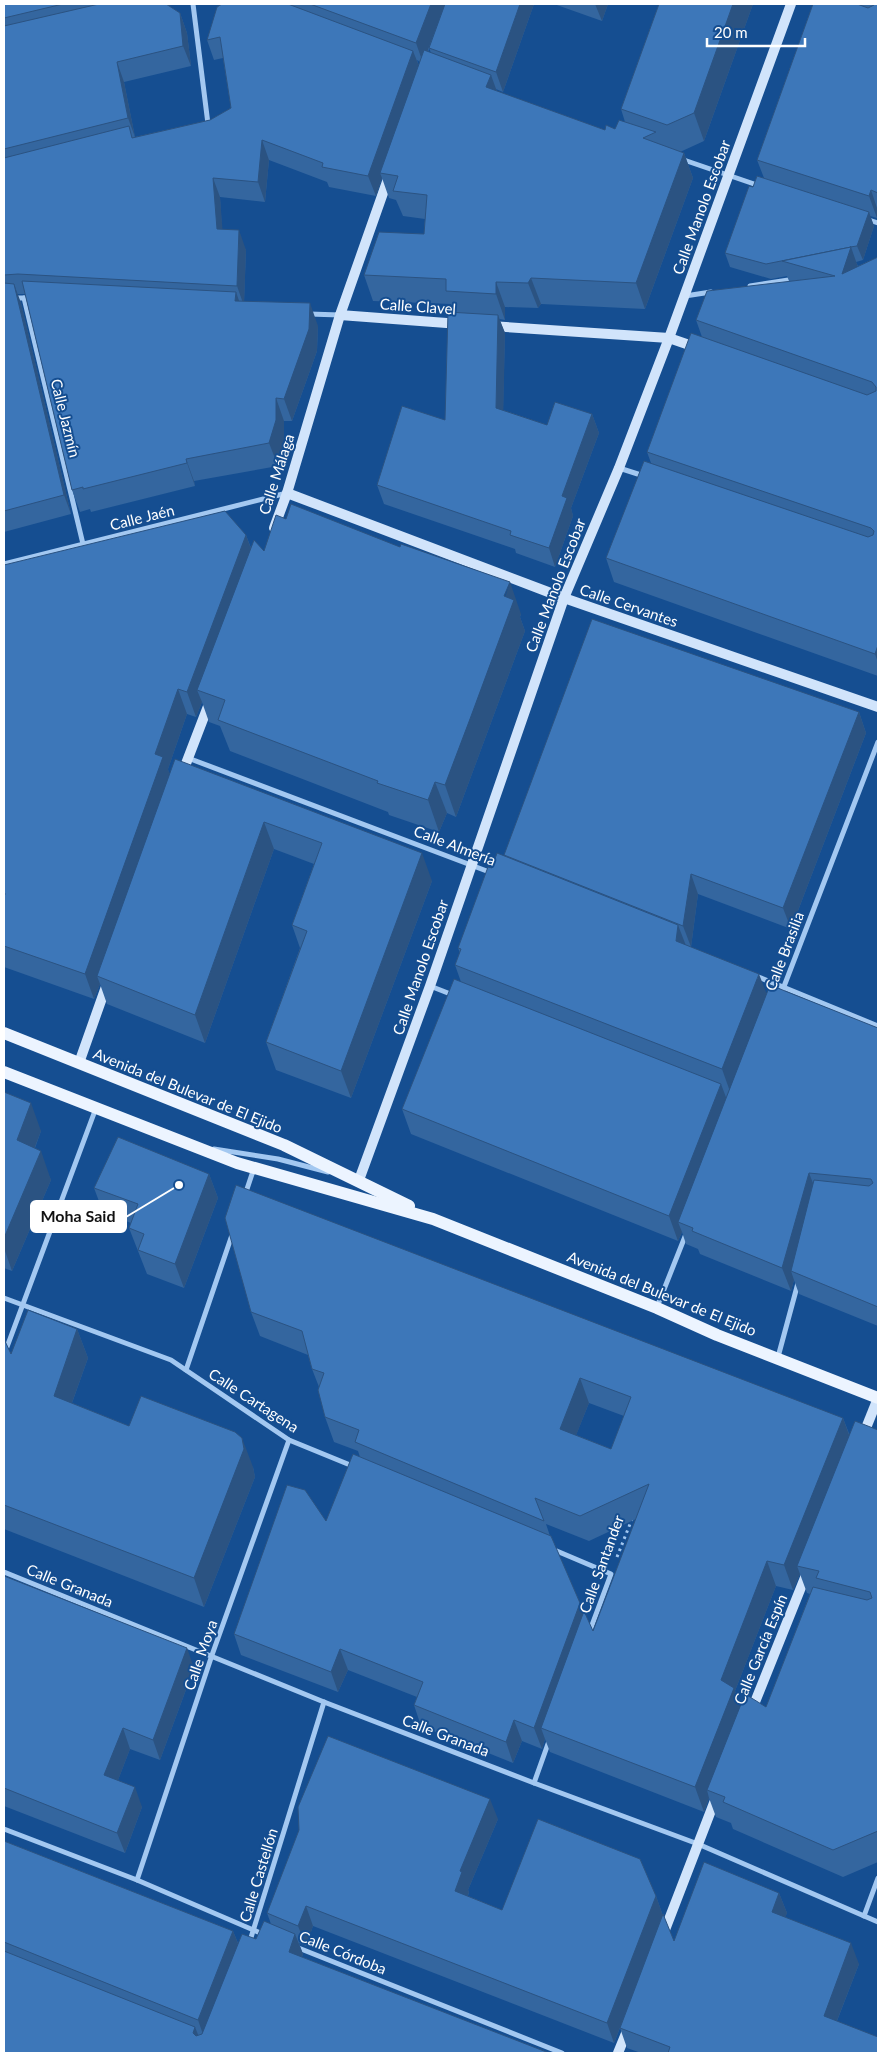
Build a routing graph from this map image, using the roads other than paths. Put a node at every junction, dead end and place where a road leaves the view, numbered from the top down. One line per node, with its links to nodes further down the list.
1 (193, 4): 3 (street)
2 (791, 4): 6 (street, Calle Manolo Escobar)
3 (200, 126)
4 (674, 157): 6 (street)
5 (392, 170): 18 (street, Calle Málaga)
6 (729, 176): 7 (street); 13 (street, Calle Manolo Escobar)
7 (766, 188)
8 (860, 217): 9 (street)
9 (878, 223)
10 (799, 278): 11 (street)
11 (742, 287)
12 (713, 291): 13 (street)
13 (685, 296): 19 (street, Calle Manolo Escobar)
14 (4, 298): 15 (street)
15 (24, 298): 16 (street); 25 (street, Calle Jazmín)
16 (34, 298)
17 (301, 313): 18 (street, Calle Clavel)
18 (340, 315): 19 (street, Calle Clavel); 23 (street, Calle Málaga)
19 (669, 338): 20 (street, Calle Clavel); 21 (street, Calle Manolo Escobar)
20 (705, 351)
21 (619, 468): 22 (street); 27 (street, Calle Manolo Escobar)
22 (647, 477)
23 (287, 493): 24 (street, Calle Málaga); 25 (street, Calle Jaén); 27 (street, Calle Cervantes)
24 (270, 539)
25 (83, 544): 26 (street, Calle Jaén)
26 (4, 564)
27 (564, 598): 29 (street, Calle Cervantes); 33 (street, Calle Manolo Escobar)
28 (212, 694): 31 (street)
29 (878, 707)
30 (878, 742): 38 (street, Calle Brasilia)
31 (188, 758): 32 (street); 33 (street, Calle Almería)
32 (178, 785)
33 (470, 864): 34 (street, Calle Almería); 37 (street, Calle Manolo Escobar)
34 (498, 875)
35 (112, 971): 43 (street)
36 (747, 972): 38 (street)
37 (430, 986): 40 (street); 48 (street, Calle Manolo Escobar)
38 (784, 987): 39 (street, Calle Brasilia); 41 (street)
39 (780, 996)
40 (458, 997)
41 (878, 1026)
42 (4, 1033): 43 (main road, Avenida del Bulevar de El Ejido)
43 (79, 1063): 48 (main road, Avenida del Bulevar de El Ejido)
44 (4, 1072): 45 (main road, Avenida del Bulevar de El Ejido)
45 (97, 1108): 46 (main road, Avenida del Bulevar de El Ejido); 55 (street)
46 (192, 1145): 47 (main road, Avenida del Bulevar de El Ejido); 48 (street, Avenida del Bulevar de El Ejido)
47 (254, 1168): 49 (street); 50 (main road, Avenida del Bulevar de El Ejido)
48 (359, 1180): 50 (main road, Avenida del Bulevar de El Ejido)
49 (242, 1204)
50 (433, 1219): 56 (main road, Avenida del Bulevar de El Ejido)
51 (236, 1223): 59 (street)
52 (689, 1225): 56 (street)
53 (800, 1273): 58 (street)
54 (4, 1298): 55 (street, Calle Cartagena)
55 (22, 1306): 57 (street); 59 (street, Calle Cartagena)
56 (657, 1308): 58 (main road, Avenida del Bulevar de El Ejido)
57 (4, 1355)
58 (778, 1358): 60 (main road, Avenida del Bulevar de El Ejido)
59 (186, 1370): 61 (street, Calle Cartagena)
60 (878, 1398): 62 (street)
61 (289, 1440): 63 (street, Calle Cartagena); 68 (street, Calle Moya)
62 (856, 1451)
63 (363, 1470)
64 (547, 1547): 67 (street, Calle Santander)
65 (813, 1558): 70 (street, Calle García Espín)
66 (4, 1572): 68 (street, Calle Granada)
67 (588, 1638)
68 (212, 1656): 69 (street, Calle Granada); 77 (street, Calle Moya)
69 (324, 1702): 73 (street, Calle Granada); 80 (street, Calle Castellón)
70 (748, 1718)
71 (551, 1738): 73 (street)
72 (723, 1781): 75 (street)
73 (534, 1783): 75 (street, Calle Granada)
74 (4, 1829): 77 (street)
75 (698, 1844): 78 (street, Calle Granada); 82 (street)
76 (878, 1878): 78 (street)
77 (137, 1880): 80 (street)
78 (864, 1916): 79 (street, Calle Granada)
79 (878, 1922)
80 (254, 1930): 81 (street); 84 (street, Calle Castellón)
81 (272, 1938)
82 (660, 1944)
83 (290, 1945): 86 (street, Calle Córdoba)
84 (247, 1948)
85 (632, 2017): 87 (street)
86 (562, 2053)
87 (618, 2053)

